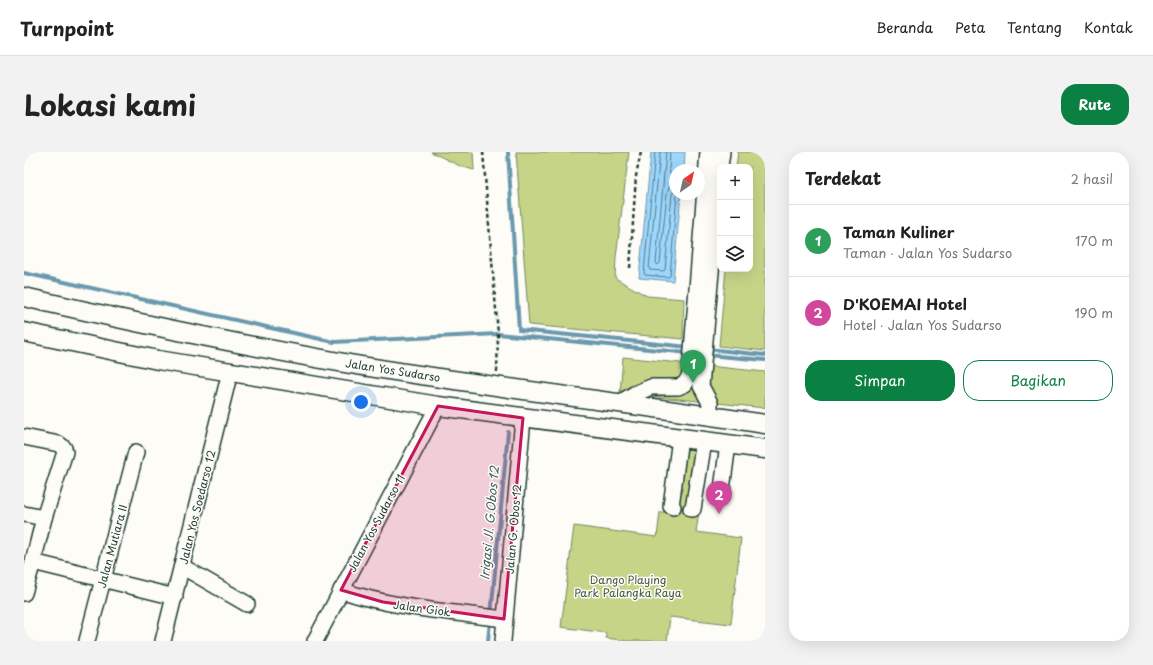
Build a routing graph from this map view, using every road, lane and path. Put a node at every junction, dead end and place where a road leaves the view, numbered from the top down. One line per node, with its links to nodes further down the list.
1 (483, 152): 10 (path)
2 (641, 152): 7 (path)
3 (708, 152): 14 (street)
4 (722, 152): 5 (street)
5 (720, 164)
6 (717, 200): 16 (street)
7 (630, 268)
8 (24, 297): 11 (main road, Jalan Yos Sudarso)
9 (24, 332): 12 (main road)
10 (498, 359)
11 (348, 364): 13 (main road); 14 (main road, Jalan Yos Sudarso)
12 (230, 372): 13 (main road); 31 (street, Jalan Yos Soedarso 12)
13 (345, 390): 15 (main road)
14 (618, 404): 16 (main road, Jalan Yos Sudarso)
15 (438, 406): 17 (main road); 33 (street, Jalan Yos Sudarso 11)
16 (710, 416): 18 (main road, Jalan Yos Sudarso)
17 (523, 418): 20 (main road); 37 (street, Jalan G. Obos 12)
18 (765, 424)
19 (24, 437): 29 (street)
20 (680, 438): 21 (main road); 26 (street)
21 (704, 441): 22 (main road); 27 (street)
22 (728, 444): 23 (main road); 25 (street)
23 (765, 449)
24 (136, 452): 32 (street, Jalan Mutiara II)
25 (722, 489)
26 (673, 507)
27 (691, 509)
28 (24, 514): 29 (street)
29 (44, 518): 30 (street)
30 (33, 562): 32 (street); 34 (street)
31 (182, 566): 35 (street, Jalan Yos Soedarso 12); 36 (street)
32 (103, 579): 35 (street); 38 (street, Jalan Mutiara II)
33 (341, 590): 37 (street, Jalan Giok); 40 (street, Jalan Yos Sudarso 11)
34 (24, 593)
35 (175, 597): 39 (street, Jalan Yos Soedarso 12)
36 (247, 604)
37 (504, 619): 41 (street, Jalan G. Obos 12)
38 (87, 641)
39 (164, 641)
40 (316, 641)
41 (503, 641)

